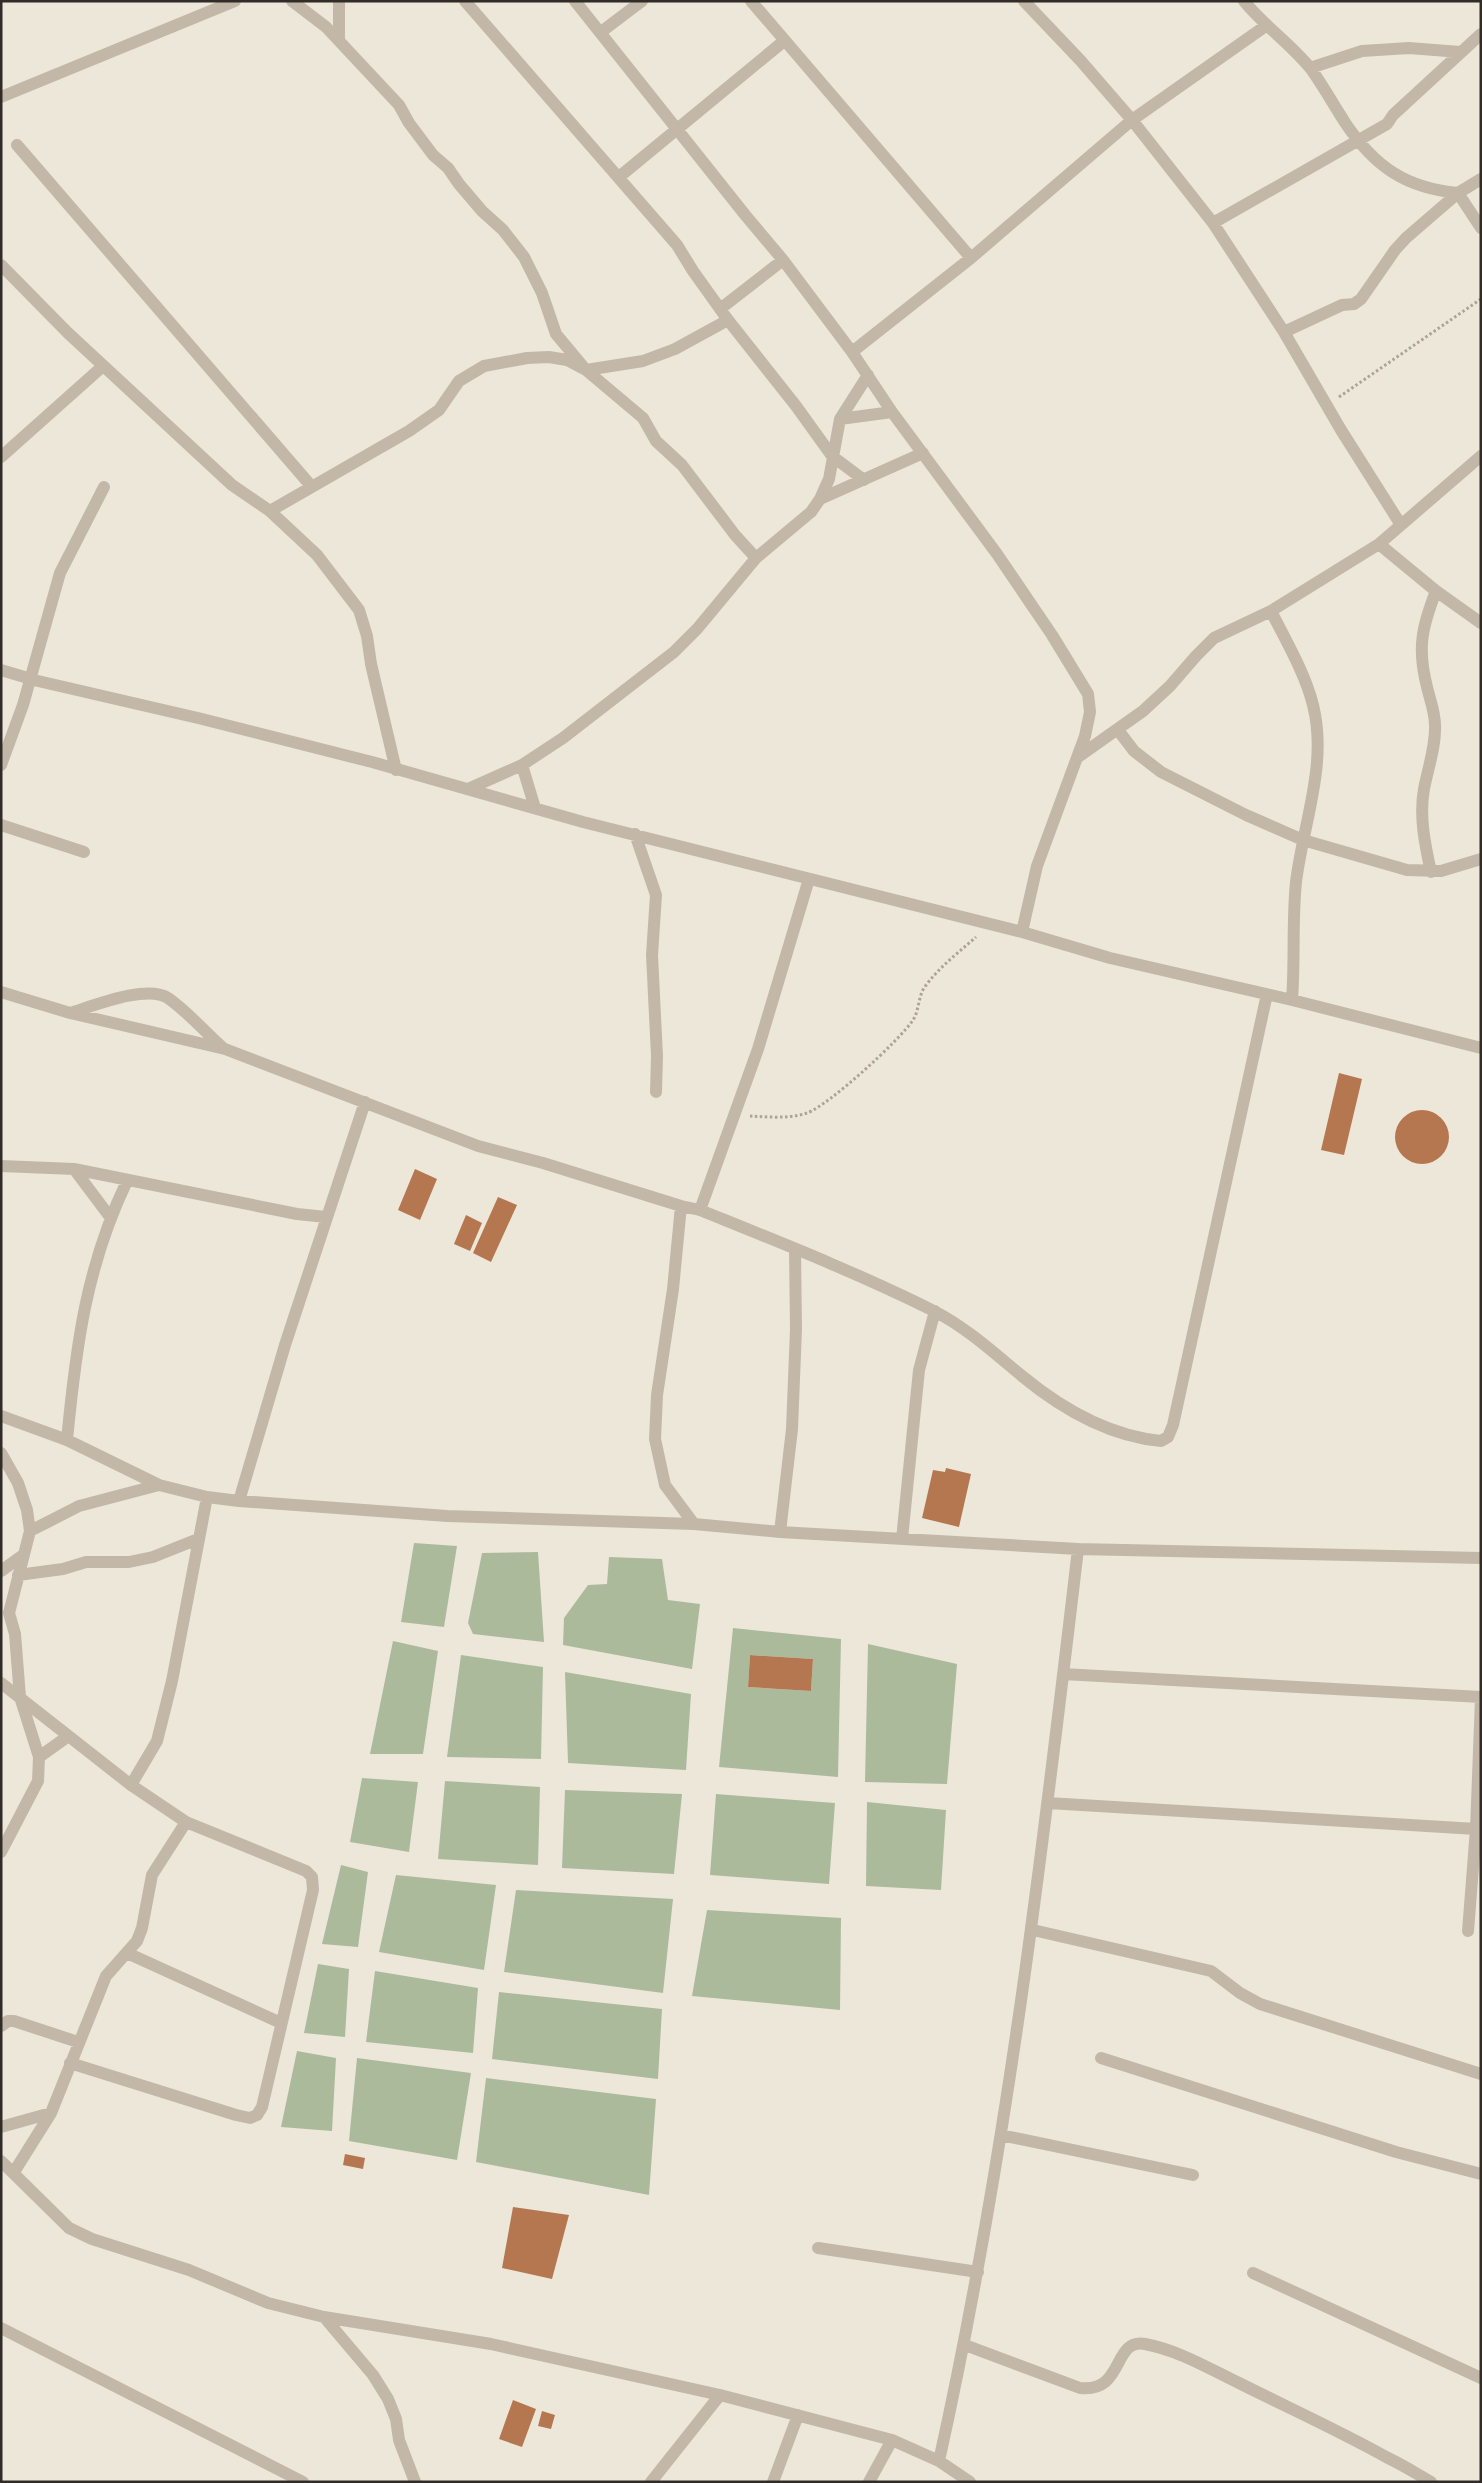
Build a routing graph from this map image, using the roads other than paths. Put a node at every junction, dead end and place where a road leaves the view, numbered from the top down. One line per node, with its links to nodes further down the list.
1 (235, 1): 17 (street)
2 (292, 1): 13 (street)
3 (340, 1): 13 (street)
4 (466, 1): 22 (street)
5 (575, 1): 11 (street)
6 (642, 1): 11 (street)
7 (752, 1): 14 (street)
8 (1024, 1): 18 (street)
9 (1244, 1): 10 (street)
10 (1267, 25): 16 (street); 18 (street)
11 (601, 32): 19 (street)
12 (1481, 34): 15 (street)
13 (340, 41): 35 (street)
14 (784, 41): 19 (street); 27 (street)
15 (1460, 52): 16 (street); 20 (street)
16 (1310, 68): 20 (street)
17 (1, 97)
18 (1132, 120): 25 (street); 27 (street)
19 (677, 129): 22 (street); 28 (street)
20 (1359, 140): 24 (street); 25 (street)
21 (17, 146): 45 (street)
22 (619, 177): 30 (street)
23 (1481, 179): 24 (street)
24 (1458, 193): 26 (street); 32 (street)
25 (1212, 223): 32 (street)
26 (1481, 228)
27 (971, 258): 33 (street)
28 (783, 260): 30 (street); 33 (street)
29 (1, 265): 34 (street)
30 (720, 309): 31 (street)
31 (728, 320): 35 (street); 40 (street)
32 (1284, 332): 48 (street)
33 (852, 352): 36 (street)
34 (103, 366): 42 (street); 47 (street)
35 (586, 370): 45 (street); 50 (street)
36 (868, 375): 37 (street); 38 (street)
37 (892, 412): 38 (street); 39 (street)
38 (840, 418): 40 (street)
39 (923, 453): 43 (street); 57 (street)
40 (832, 456): 43 (street); 46 (street)
41 (1481, 456): 48 (street)
42 (1, 457)
43 (864, 480): 46 (street)
44 (104, 487): 55 (street)
45 (312, 487): 47 (street)
46 (820, 498): 50 (street)
47 (270, 511): 60 (street)
48 (1401, 525): 49 (street)
49 (1379, 544): 51 (street); 52 (street)
50 (756, 558): 58 (street)
51 (1436, 591): 53 (street); 68 (street)
52 (1272, 611): 56 (street); 65 (street)
53 (1481, 623)
54 (1, 670): 55 (street)
55 (30, 677): 59 (street); 60 (street)
56 (1118, 730): 57 (street); 65 (street)
57 (1078, 757): 70 (street)
58 (522, 764): 61 (street); 62 (street)
59 (1, 765)
60 (396, 770): 61 (street)
61 (468, 788): 62 (street)
62 (535, 808): 64 (street)
63 (1, 825): 66 (street)
64 (635, 834): 69 (street); 77 (street)
65 (1303, 840): 68 (street); 73 (street)
66 (84, 852)
67 (1481, 859): 68 (street)
68 (1431, 872)
69 (809, 879): 70 (street); 83 (street)
70 (1022, 932): 72 (street)
71 (1, 992): 74 (street)
72 (1267, 994): 73 (street); 87 (street)
73 (1292, 1000): 75 (street)
74 (70, 1013): 76 (street); 76 (street)
75 (1481, 1048)
76 (225, 1049): 78 (street)
77 (656, 1092)
78 (365, 1102): 82 (street); 85 (street)
79 (1, 1166): 80 (street)
80 (74, 1169): 81 (street); 84 (street)
81 (127, 1181): 84 (street); 85 (street)
82 (681, 1206): 83 (street); 94 (street)
83 (700, 1210): 86 (street)
84 (110, 1217): 89 (street)
85 (326, 1217): 93 (street)
86 (795, 1249): 87 (street); 96 (street)
87 (935, 1311): 98 (street)
88 (1, 1416): 89 (street)
89 (67, 1440): 91 (street)
90 (1, 1453): 95 (street)
91 (159, 1484): 92 (street); 95 (street)
92 (207, 1497): 93 (street); 97 (street)
93 (239, 1501): 94 (street)
94 (694, 1524): 96 (street)
95 (30, 1531): 100 (street)
96 (780, 1532): 98 (street)
97 (198, 1539): 103 (street); 111 (street)
98 (902, 1539): 99 (street)
99 (1078, 1549): 101 (street); 105 (street)
100 (22, 1556): 102 (street); 103 (street)
101 (1481, 1558)
102 (1, 1571)
103 (18, 1575): 104 (street)
104 (5, 1617): 107 (street)
105 (1063, 1674): 108 (street); 112 (street)
106 (1, 1683): 107 (street)
107 (20, 1697): 109 (street); 110 (street)
108 (1481, 1697): 114 (street)
109 (67, 1737): 110 (street); 111 (street)
110 (39, 1757): 115 (street)
111 (131, 1785): 113 (street)
112 (1048, 1803): 114 (street); 116 (street)
113 (186, 1822): 118 (street); 119 (street)
114 (1476, 1829): 117 (street)
115 (1, 1852)
116 (1032, 1930): 124 (street); 127 (street)
117 (1468, 1931)
118 (127, 1953): 119 (street); 121 (street)
119 (281, 2022): 123 (street)
120 (1, 2026): 121 (street)
121 (78, 2042): 123 (street)
122 (1101, 2058): 130 (street)
123 (70, 2063): 125 (street)
124 (1481, 2074)
125 (51, 2113): 126 (street); 129 (street)
126 (1, 2127)
127 (1001, 2135): 131 (street); 133 (street)
128 (1, 2161): 129 (street)
129 (14, 2172): 135 (street)
130 (1481, 2174)
131 (1193, 2175)
132 (818, 2248): 133 (street)
133 (978, 2272): 137 (street)
134 (1253, 2273): 138 (street)
135 (324, 2317): 139 (street); 144 (street)
136 (1, 2328): 143 (street)
137 (965, 2345): 142 (street); 149 (street)
138 (1481, 2378)
139 (720, 2395): 140 (street); 145 (street)
140 (798, 2415): 141 (street); 146 (street)
141 (892, 2440): 142 (street); 147 (street)
142 (939, 2461): 148 (street)
143 (303, 2482)
144 (415, 2482)
145 (651, 2482)
146 (773, 2482)
147 (869, 2482)
148 (970, 2482)
149 (1431, 2482)

